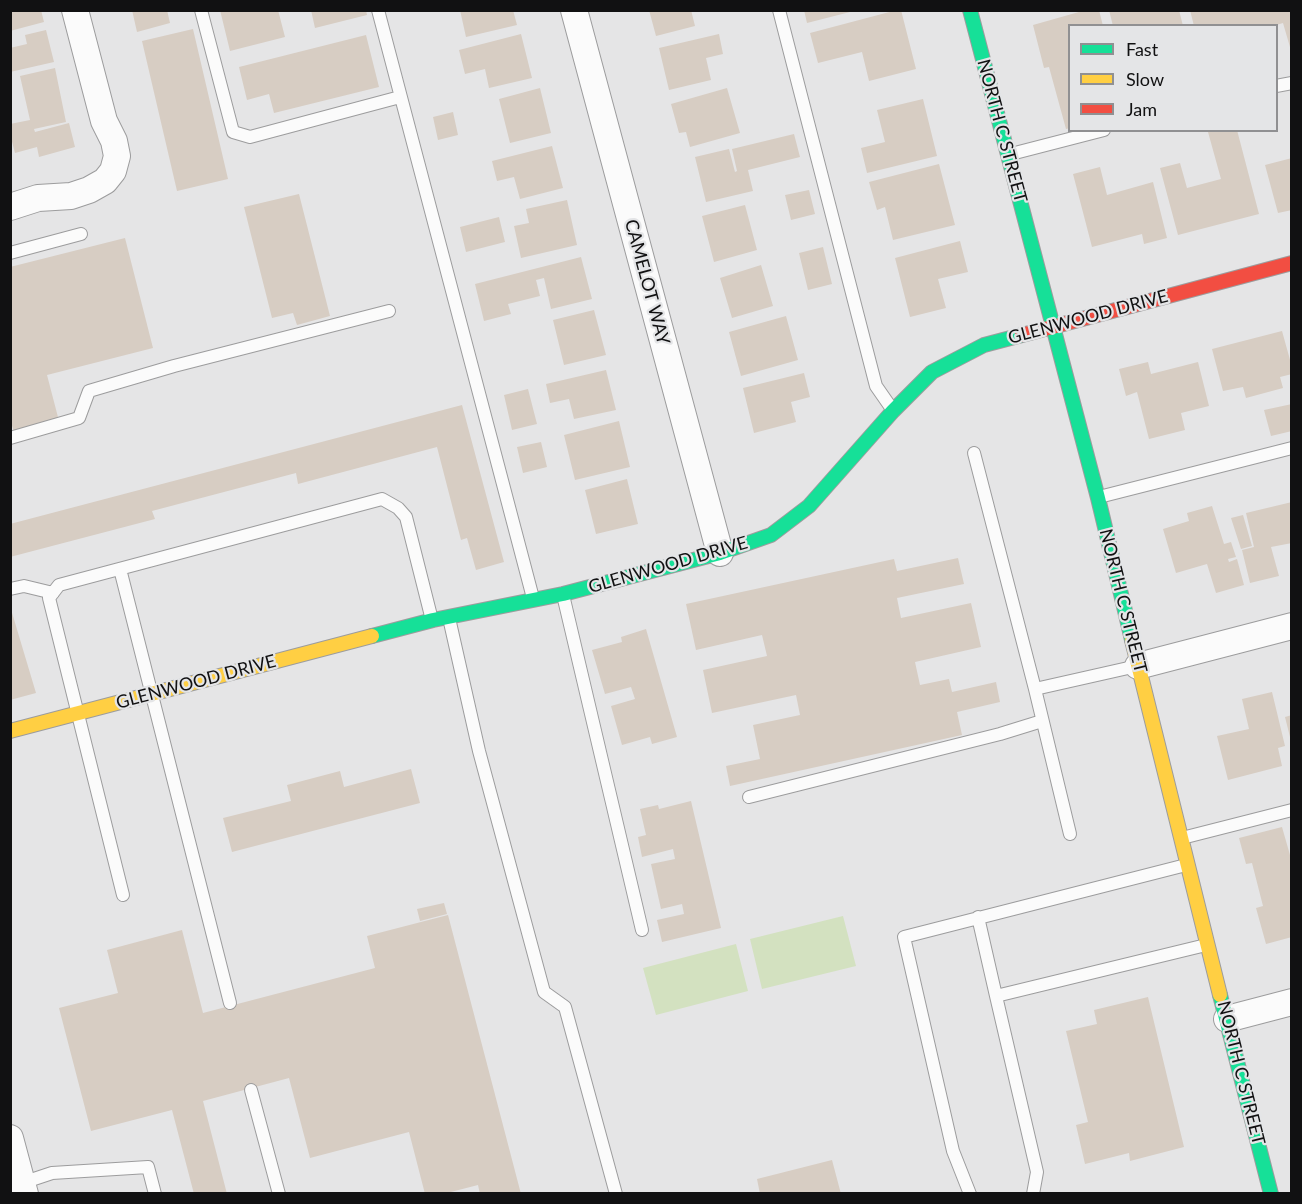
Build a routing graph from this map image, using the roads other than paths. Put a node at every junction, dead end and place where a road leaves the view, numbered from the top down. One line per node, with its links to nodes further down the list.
1 (75, 10): 10 (street)
2 (201, 10): 7 (lane)
3 (378, 10): 7 (lane)
4 (574, 10): 21 (street, CAMELOT WAY)
5 (779, 10): 16 (lane)
6 (970, 10): 9 (street, NORTH C STREET)
7 (400, 96): 26 (lane)
8 (1096, 132): 9 (lane)
9 (1009, 155): 15 (street, NORTH C STREET)
10 (10, 207)
11 (81, 234): 12 (lane)
12 (10, 253)
13 (1292, 263): 15 (street, GLENWOOD DRIVE)
14 (389, 311): 17 (lane)
15 (1054, 326): 16 (street, GLENWOOD DRIVE); 20 (street, NORTH C STREET)
16 (893, 411): 21 (street, GLENWOOD DRIVE)
17 (10, 438)
18 (1292, 448): 20 (lane)
19 (974, 453): 31 (lane)
20 (1098, 498): 30 (street, NORTH C STREET)
21 (720, 553): 25 (street, GLENWOOD DRIVE)
22 (120, 569): 24 (lane); 28 (lane); 32 (lane)
23 (10, 589): 24 (lane)
24 (53, 593): 33 (lane)
25 (563, 594): 26 (street, GLENWOOD DRIVE); 43 (lane)
26 (533, 599): 27 (street, GLENWOOD DRIVE)
27 (448, 617): 28 (street, GLENWOOD DRIVE); 54 (lane)
28 (433, 620): 32 (street, GLENWOOD DRIVE)
29 (1292, 626): 30 (street)
30 (1138, 666): 31 (lane); 39 (street, NORTH C STREET)
31 (1035, 689): 34 (lane)
32 (151, 694): 33 (street, GLENWOOD DRIVE); 47 (lane)
33 (78, 713): 35 (street, GLENWOOD DRIVE); 41 (lane)
34 (1042, 721): 36 (lane); 38 (lane)
35 (10, 731)
36 (749, 797)
37 (1292, 810): 39 (lane)
38 (1070, 834)
39 (1181, 838): 40 (street, NORTH C STREET)
40 (1187, 865): 42 (lane); 44 (street, NORTH C STREET)
41 (123, 895)
42 (978, 917): 45 (lane); 55 (lane)
43 (642, 930)
44 (1208, 944): 45 (lane); 48 (street, NORTH C STREET)
45 (996, 996): 56 (lane)
46 (1292, 1002): 48 (street)
47 (230, 1003)
48 (1227, 1019): 57 (street, NORTH C STREET)
49 (251, 1090): 53 (lane)
50 (10, 1138): 51 (street)
51 (24, 1188): 52 (lane)
52 (155, 1194)
53 (279, 1194)
54 (616, 1194)
55 (970, 1194)
56 (1033, 1194)
57 (1271, 1194)

